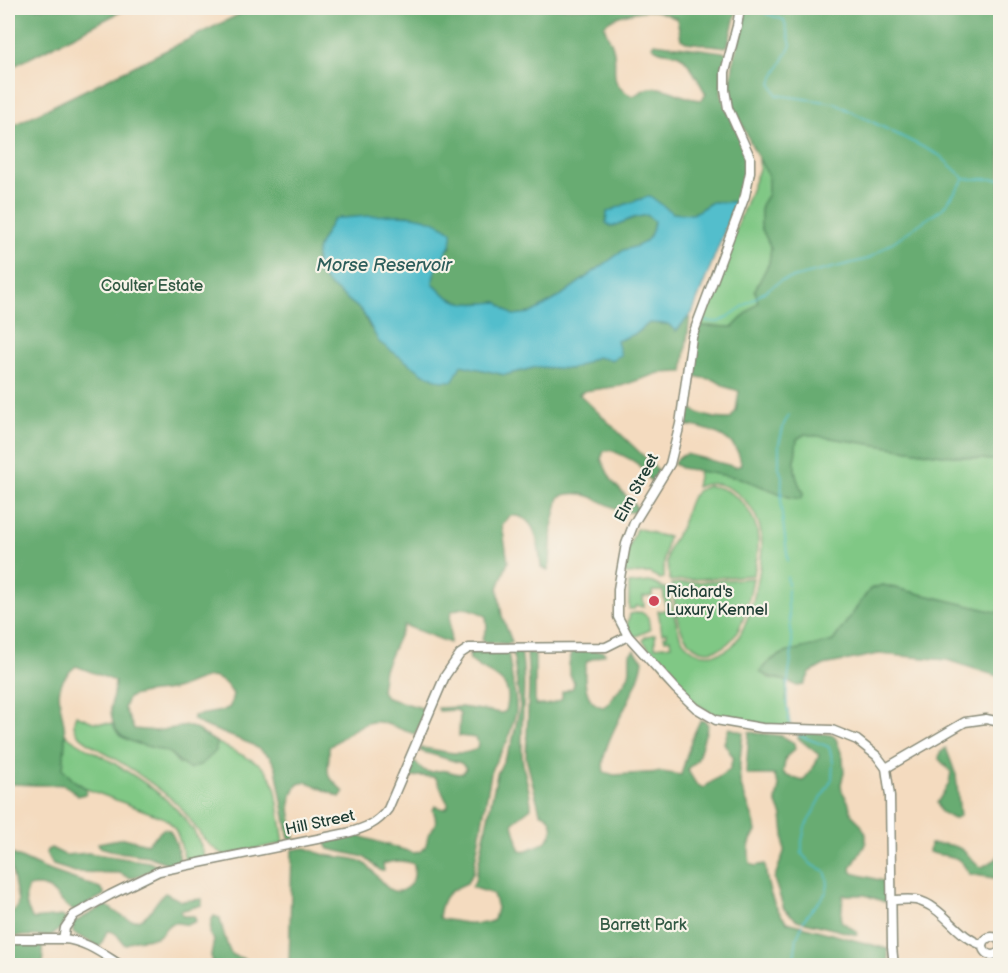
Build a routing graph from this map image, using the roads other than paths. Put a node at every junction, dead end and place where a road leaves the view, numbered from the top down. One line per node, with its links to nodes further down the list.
1 (740, 8): 2 (street, Elm Street)
2 (628, 636): 4 (street, Elm Street); 7 (street, Hill Street)
3 (1000, 722): 4 (street)
4 (886, 768): 5 (street)
5 (892, 900): 8 (street); 10 (street)
6 (8, 939): 7 (street)
7 (63, 939): 9 (street)
8 (983, 945)
9 (122, 966)
10 (894, 966)

